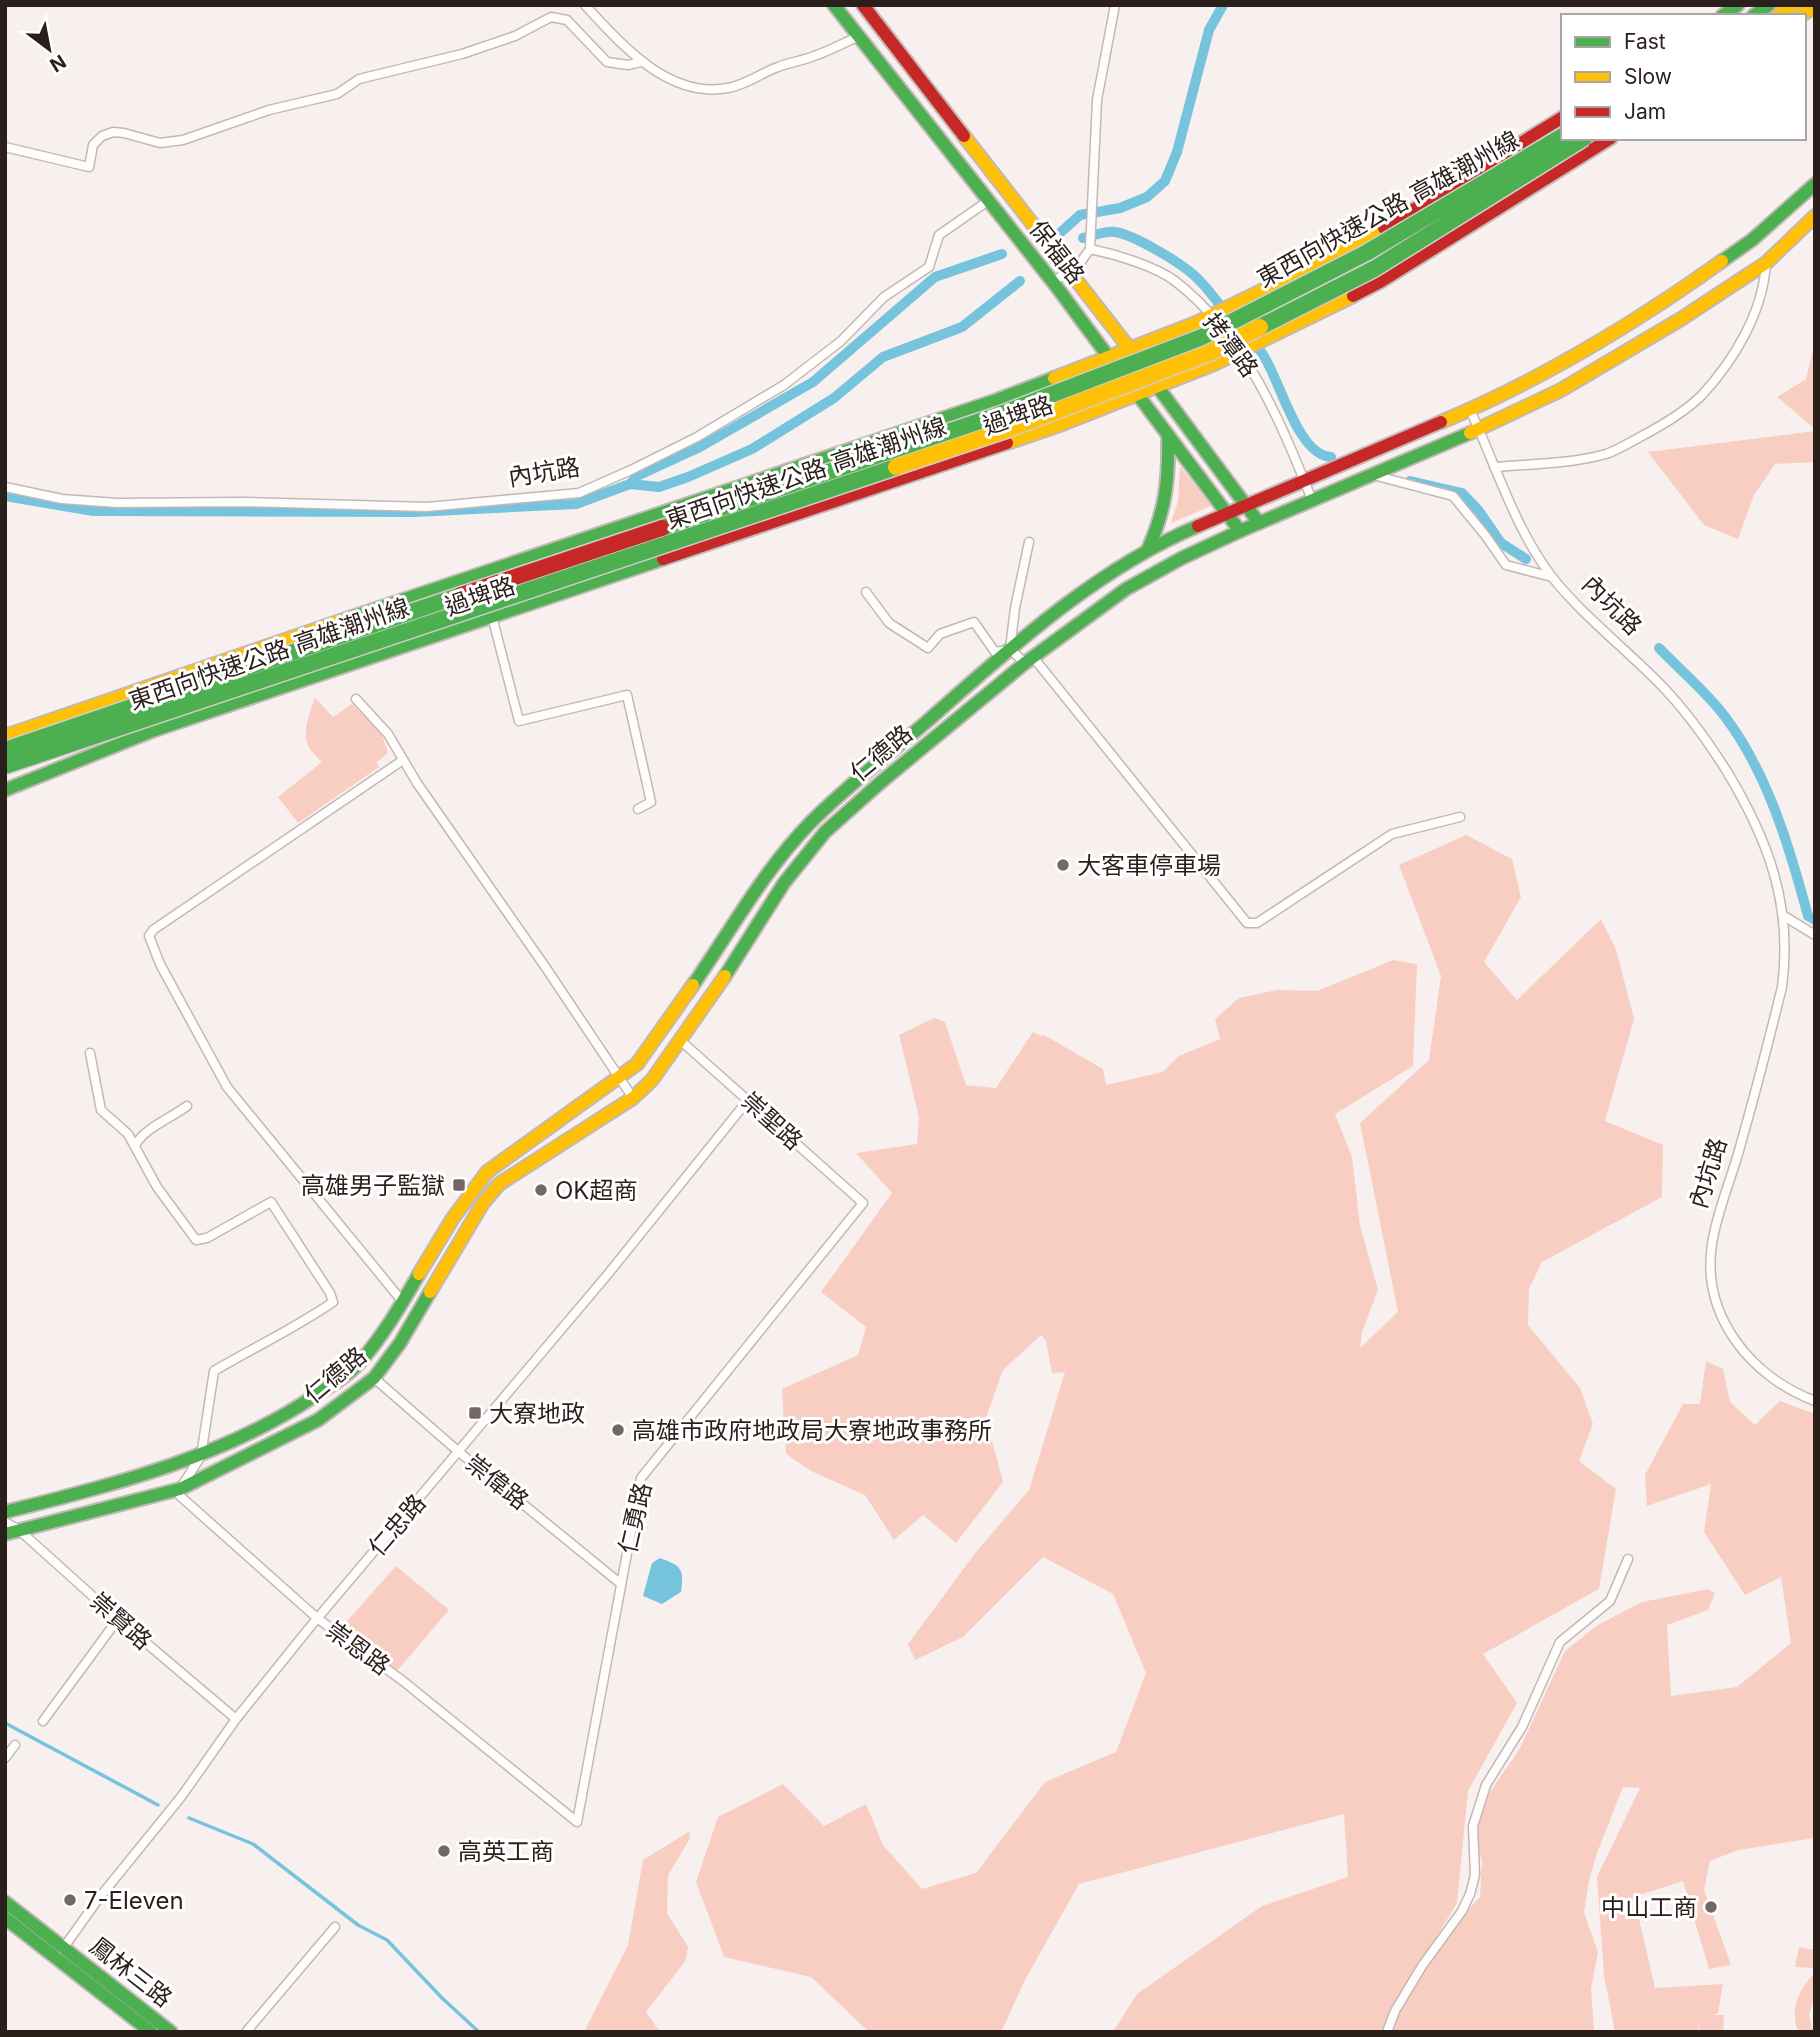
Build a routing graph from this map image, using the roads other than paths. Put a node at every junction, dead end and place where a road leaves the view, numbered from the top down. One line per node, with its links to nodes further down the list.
1 (585, 5): 6 (street)
2 (834, 5): 5 (main road, 保福路)
3 (863, 5): 17 (main road, 保福路)
4 (1115, 5): 15 (street)
5 (859, 36): 6 (street); 13 (main road, 保福路)
6 (641, 62): 11 (street)
7 (1561, 118): 19 (main road, 過埤路)
8 (1561, 137): 47 (main road, 東西向快速公路 高雄潮州線, bridge)
9 (1581, 140): 45 (main road, 東西向快速公路 高雄潮州線, bridge)
10 (1608, 140): 21 (main road, 過埤路)
11 (5, 147)
12 (1815, 184): 25 (main road)
13 (988, 201): 18 (main road, 保福路); 31 (street, 內坑路)
14 (1815, 216): 16 (main road)
15 (1091, 246): 17 (street); 19 (street, 拷潭路)
16 (1766, 263): 26 (main road); 28 (street)
17 (1069, 271): 18 (street); 20 (main road, 保福路)
18 (1053, 282): 22 (main road, 保福路)
19 (1213, 315): 20 (main road, 過埤路); 21 (street, 拷潭路)
20 (1130, 349): 22 (main road, 過埤路); 23 (main road, 保福路)
21 (1243, 350): 23 (main road, 過埤路); 30 (street, 拷潭路)
22 (1108, 357): 24 (main road, 保福路); 46 (main road, 過埤路)
23 (1158, 387): 24 (main road, 過埤路); 33 (main road, 保福路)
24 (1138, 395): 27 (main road, 保福路); 41 (main road, 過埤路)
25 (1470, 410): 26 (street, 內坑路); 30 (main road)
26 (1479, 429): 28 (street, 內坑路); 29 (main road)
27 (1168, 435): 34 (main road, 保福路); 38 (main road)
28 (1494, 467): 39 (street, 內坑路)
29 (1372, 474): 32 (main road); 39 (street, 內坑路)
30 (1304, 479): 32 (street, 拷潭路); 33 (main road)
31 (5, 487)
32 (1312, 500): 35 (main road)
33 (1245, 504): 34 (main road); 35 (main road, 保福路)
34 (1226, 512): 36 (main road, 保福路); 38 (main road, 仁德路)
35 (1259, 523): 36 (main road)
36 (1240, 531): 43 (main road, 仁德路)
37 (1029, 542): 42 (street)
38 (1148, 550): 42 (main road, 仁德路)
39 (1552, 577): 54 (street, 內坑路)
40 (866, 592): 42 (street)
41 (492, 616): 51 (main road, 過埤路); 52 (street)
42 (1010, 649): 43 (street); 58 (main road, 仁德路)
43 (1029, 660): 53 (street); 56 (main road, 仁德路)
44 (356, 699): 48 (street)
45 (148, 719): 49 (main road, 東西向快速公路 高雄潮州線, bridge); 50 (main road, bridge)
46 (5, 736)
47 (5, 750)
48 (403, 760): 58 (street); 64 (street)
49 (5, 766)
50 (5, 774)
51 (5, 790)
52 (638, 810)
53 (1460, 817)
54 (1784, 916): 55 (street); 66 (street, 內坑路)
55 (1815, 934)
56 (680, 1040): 59 (main road, 仁德路); 60 (street, 崇聖路)
57 (90, 1053): 62 (street)
58 (620, 1078): 59 (street); 64 (main road, 仁德路)
59 (633, 1098): 65 (main road, 仁德路)
60 (748, 1100): 63 (street, 崇聖路); 67 (street, 仁忠路)
61 (187, 1106): 62 (street)
62 (135, 1144): 68 (street)
63 (863, 1203): 73 (street, 仁勇路)
64 (402, 1301): 68 (main road, 仁德路)
65 (374, 1378): 67 (street, 崇偉路); 69 (main road, 仁德路)
66 (1815, 1401)
67 (459, 1452): 73 (street, 崇偉路); 74 (street, 仁忠路)
68 (201, 1455): 69 (street); 70 (main road, 仁德路)
69 (180, 1489): 71 (main road, 仁德路); 74 (street, 崇恩路)
70 (5, 1512)
71 (10, 1528): 75 (street, 崇賢路)
72 (1628, 1559): 88 (street)
73 (621, 1584): 80 (street, 仁勇路)
74 (317, 1618): 76 (street, 仁忠路); 80 (street, 崇恩路)
75 (118, 1619): 76 (street, 崇賢路); 77 (street)
76 (236, 1719): 84 (street, 仁忠路)
77 (43, 1721)
78 (15, 1745): 79 (street)
79 (5, 1758)
80 (577, 1822)
81 (5, 1902): 84 (main road)
82 (5, 1917): 84 (main road)
83 (335, 1927): 87 (street)
84 (60, 1953): 85 (main road, 鳳林三路); 86 (main road, 鳳林三路)
85 (150, 2032)
86 (171, 2032)
87 (246, 2032)
88 (1387, 2032)

